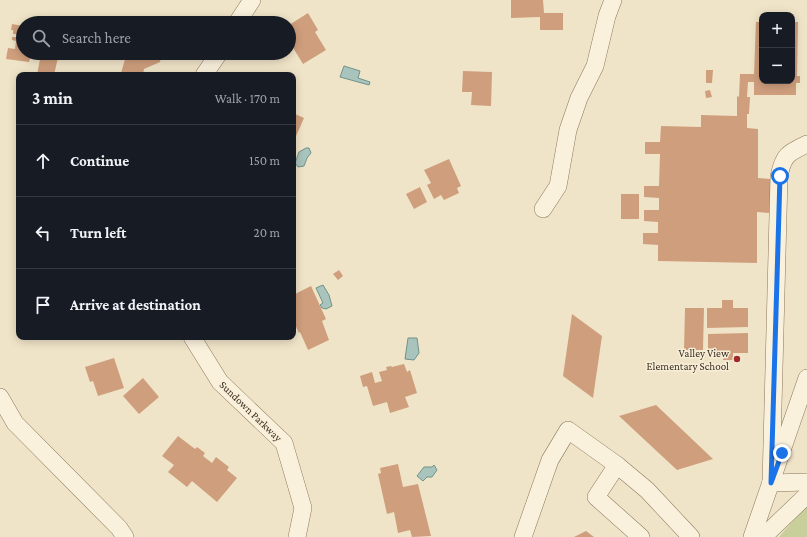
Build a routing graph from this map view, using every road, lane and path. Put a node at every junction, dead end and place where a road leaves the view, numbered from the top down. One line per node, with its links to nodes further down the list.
1 (252, 0): 3 (street)
2 (612, 0): 7 (street)
3 (242, 16)
4 (214, 60): 5 (street)
5 (206, 72)
6 (807, 144): 13 (street)
7 (543, 209)
8 (194, 340): 16 (street, Sundown Parkway)
9 (807, 378): 13 (street)
10 (0, 397): 15 (street)
11 (617, 465): 17 (street); 18 (street); 19 (street)
12 (807, 482): 13 (street)
13 (771, 483): 20 (street)
14 (807, 495): 21 (street)
15 (125, 537)
16 (297, 537)
17 (523, 537)
18 (641, 537)
19 (691, 537)
20 (752, 537)
21 (763, 537)

